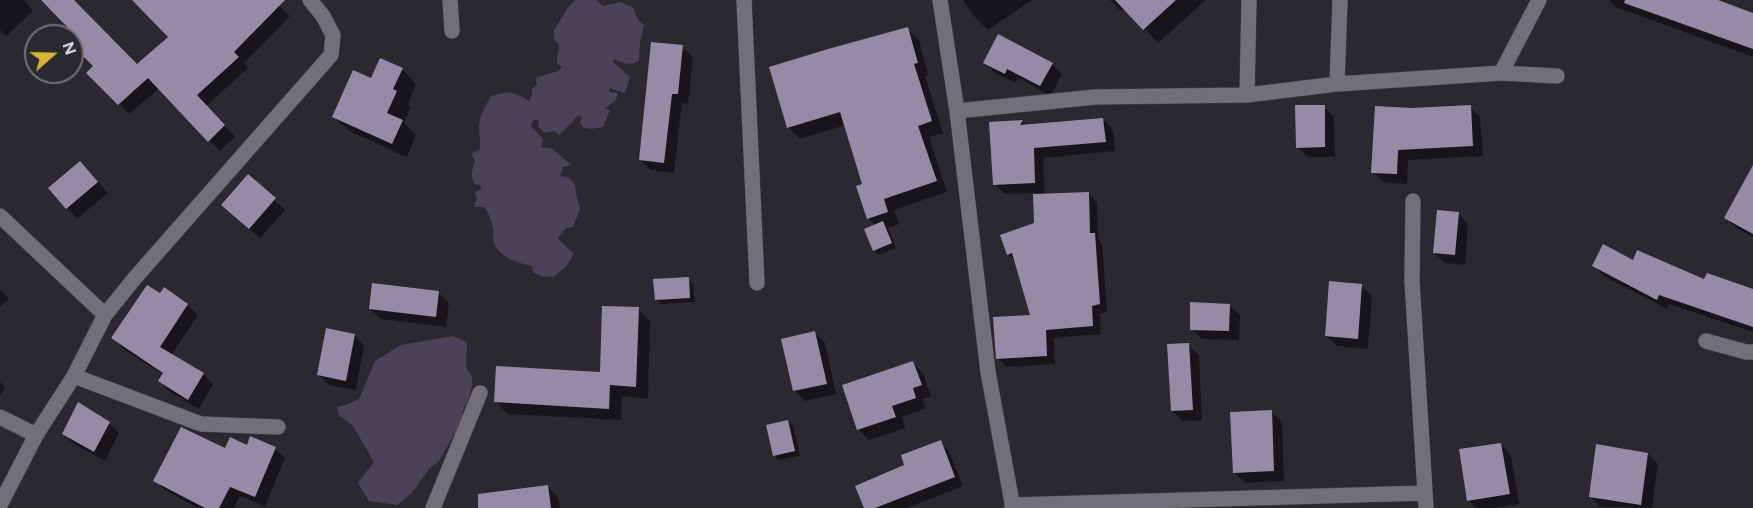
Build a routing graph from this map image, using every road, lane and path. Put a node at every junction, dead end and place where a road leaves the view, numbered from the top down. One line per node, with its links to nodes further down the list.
1 (310, 0): 17 (street)
2 (450, 0): 8 (street)
3 (744, 0): 16 (street)
4 (940, 0): 13 (street)
5 (1249, 0): 12 (street)
6 (1340, 0): 11 (street)
7 (1539, 0): 9 (street)
8 (452, 31)
9 (1501, 74): 10 (street); 11 (street)
10 (1557, 76)
11 (1337, 84): 12 (street)
12 (1247, 95): 13 (street)
13 (957, 111): 27 (street)
14 (1413, 201): 25 (street)
15 (0, 216): 17 (street)
16 (757, 283)
17 (105, 315): 20 (street)
18 (1706, 341): 19 (street)
19 (1753, 352)
20 (74, 376): 23 (street); 24 (street)
21 (480, 393): 28 (street)
22 (0, 417): 24 (street)
23 (278, 427)
24 (36, 435): 26 (street)
25 (1425, 501): 27 (street)
26 (0, 505)
27 (1012, 507)
28 (433, 508)

